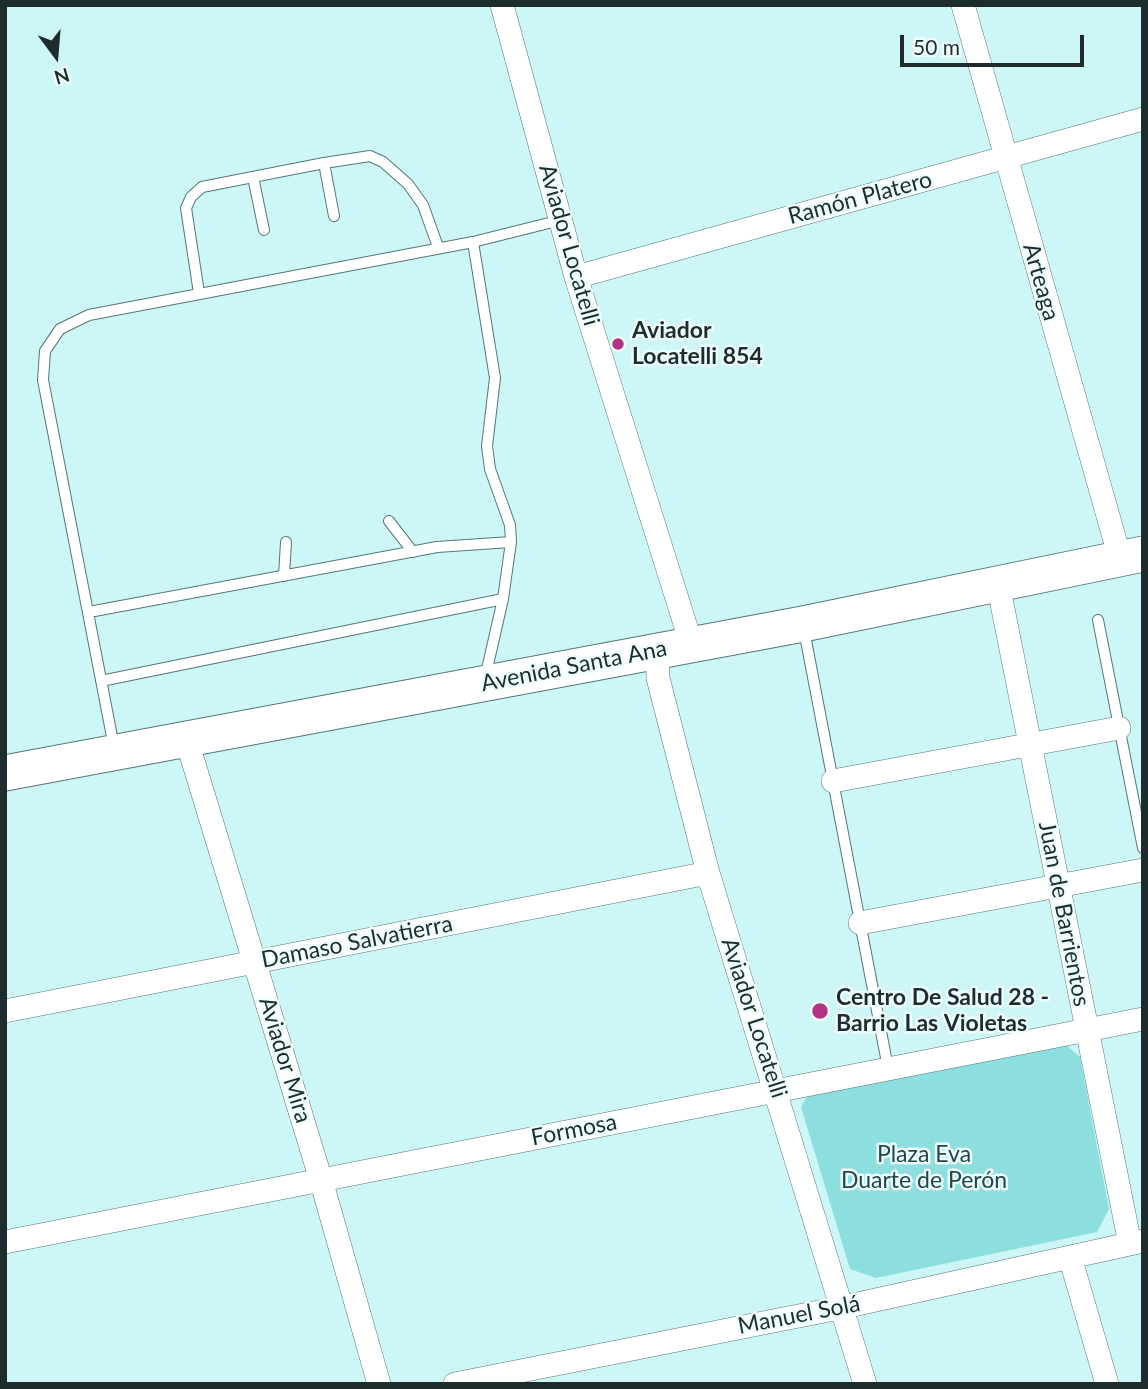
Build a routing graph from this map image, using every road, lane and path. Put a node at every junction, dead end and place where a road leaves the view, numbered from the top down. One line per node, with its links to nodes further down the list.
1 (502, 5): 8 (street, Aviador Locatelli)
2 (963, 5): 4 (street, Arteaga)
3 (1143, 119): 4 (street, Ramón Platero)
4 (1006, 158): 12 (street, Ramón Platero); 18 (street, Arteaga)
5 (324, 163): 6 (lane); 7 (lane); 11 (lane)
6 (253, 177): 9 (lane); 13 (lane)
7 (334, 216)
8 (561, 220): 10 (lane); 12 (street, Aviador Locatelli)
9 (264, 230)
10 (472, 242): 11 (lane); 16 (lane)
11 (438, 247): 13 (lane)
12 (576, 276): 25 (street, Aviador Locatelli)
13 (199, 293): 22 (lane)
14 (389, 521): 17 (lane)
15 (286, 542): 19 (lane)
16 (511, 542): 17 (lane); 21 (lane)
17 (413, 552): 19 (lane)
18 (1131, 556): 20 (main road, Avenida Santa Ana)
19 (284, 576): 22 (lane)
20 (998, 584): 24 (main road, Avenida Santa Ana); 30 (street, Juan de Barrientos)
21 (503, 599): 26 (lane); 27 (lane)
22 (89, 612): 26 (lane)
23 (1098, 621): 28 (lane)
24 (803, 624): 25 (main road, Avenida Santa Ana); 33 (lane)
25 (674, 647): 27 (main road, Avenida Santa Ana); 36 (street, Aviador Locatelli)
26 (101, 681): 31 (lane)
27 (483, 684): 29 (main road, Avenida Santa Ana)
28 (1119, 728): 30 (street); 34 (lane)
29 (186, 738): 31 (main road, Avenida Santa Ana); 39 (street, Aviador Mira)
30 (1030, 745): 33 (street); 37 (street, Juan de Barrientos)
31 (115, 752): 32 (main road, Avenida Santa Ana)
32 (5, 773)
33 (833, 781): 38 (lane)
34 (1143, 848)
35 (1143, 870): 37 (street)
36 (708, 873): 39 (street, Damaso Salvatierra); 44 (street, Aviador Locatelli)
37 (1058, 886): 38 (street); 42 (street, Juan de Barrientos)
38 (860, 923): 43 (lane)
39 (255, 962): 40 (street, Damaso Salvatierra); 45 (street, Aviador Mira)
40 (5, 1012)
41 (1143, 1019): 42 (street, Formosa)
42 (1087, 1029): 43 (street, Formosa); 47 (street, Juan de Barrientos)
43 (888, 1069): 44 (street, Formosa)
44 (777, 1091): 45 (street, Formosa); 49 (street, Aviador Locatelli)
45 (321, 1180): 46 (street, Formosa); 50 (street, Aviador Mira)
46 (5, 1242)
47 (1136, 1242): 48 (street, Manuel Solá)
48 (1070, 1256): 49 (street, Manuel Solá); 53 (street)
49 (844, 1307): 51 (street, Manuel Solá); 52 (street, Aviador Locatelli)
50 (379, 1384)
51 (455, 1384)
52 (865, 1384)
53 (1107, 1384)

